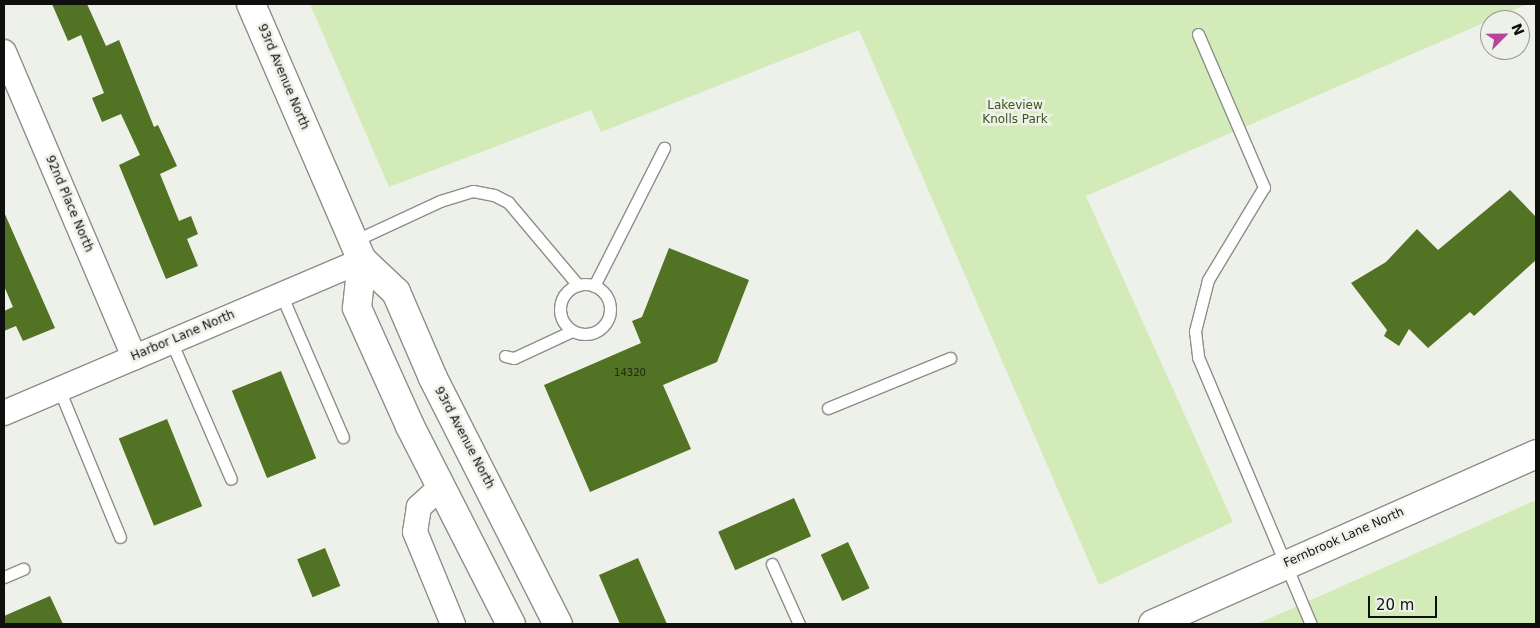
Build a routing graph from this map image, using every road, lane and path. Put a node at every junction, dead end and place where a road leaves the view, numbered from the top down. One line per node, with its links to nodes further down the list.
1 (251, 4): 5 (main road, 93rd Avenue North)
2 (1198, 34): 23 (lane)
3 (4, 52): 12 (street, 92nd Place North)
4 (664, 148): 7 (lane)
5 (358, 250): 6 (lane); 8 (street, Harbor Lane North); 20 (main road, 93rd Avenue North); 28 (main road, 93rd Avenue North)
6 (578, 285): 7 (lane); 9 (lane)
7 (594, 286): 9 (lane)
8 (281, 294): 10 (street, Harbor Lane North); 17 (lane)
9 (572, 331): 11 (lane)
10 (171, 341): 12 (street, Harbor Lane North); 19 (lane)
11 (505, 356)
12 (134, 357): 14 (street, Harbor Lane North)
13 (950, 358): 15 (lane)
14 (59, 389): 16 (street, Harbor Lane North); 21 (lane)
15 (828, 408)
16 (4, 413)
17 (344, 437)
18 (1536, 454): 23 (main road, Fernbrook Lane North)
19 (231, 479)
20 (441, 487): 26 (street); 27 (main road, 93rd Avenue North)
21 (120, 537)
22 (772, 564): 29 (lane)
23 (1286, 564): 30 (main road, Fernbrook Lane North); 31 (lane)
24 (23, 569): 25 (lane)
25 (4, 577)
26 (453, 624)
27 (511, 624)
28 (558, 624)
29 (799, 624)
30 (1152, 624)
31 (1311, 624)

